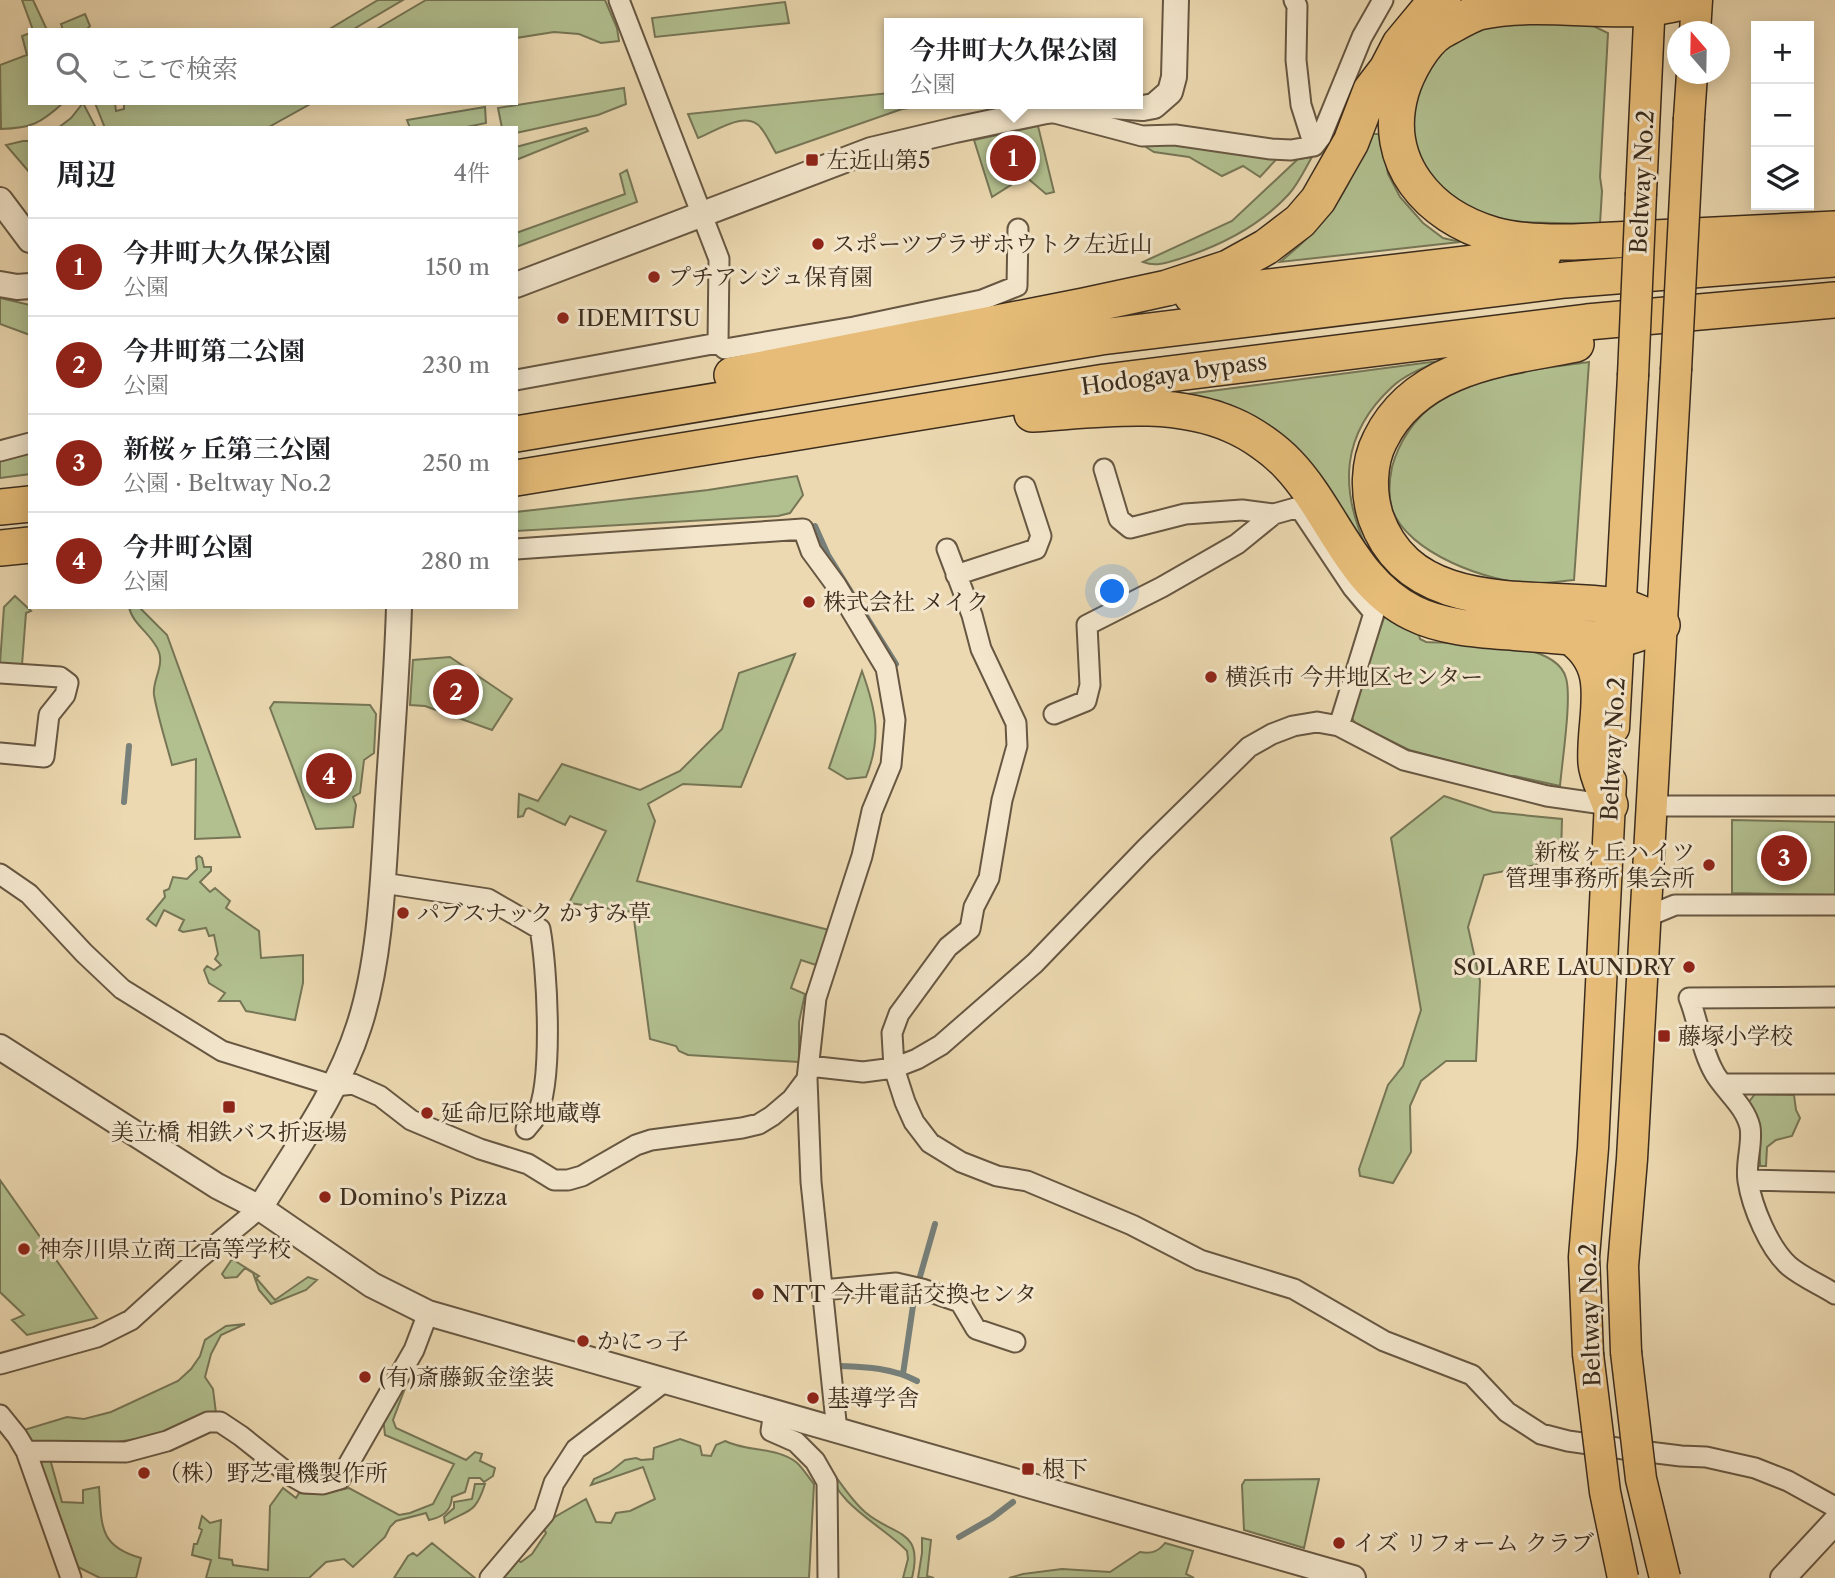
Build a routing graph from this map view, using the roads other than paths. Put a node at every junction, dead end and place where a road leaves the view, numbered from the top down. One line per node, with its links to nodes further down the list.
1 (619, 0): 18 (street)
2 (1176, 0): 13 (street)
3 (1294, 0): 16 (street)
4 (1382, 0): 16 (street)
5 (1413, 0): 12 (highway)
6 (1443, 0): 12 (highway)
7 (1691, 0): 9 (highway)
8 (1697, 0): 10 (main road)
9 (1650, 4): 20 (highway); 47 (main road, Beltway No.2, bridge)
10 (1696, 21)
11 (1691, 84): 48 (main road, Beltway No.2, bridge)
12 (1371, 90): 27 (highway)
13 (1143, 108)
14 (1062, 109): 15 (street)
15 (1046, 111): 16 (street); 18 (street)
16 (1314, 146)
17 (0, 200): 21 (street)
18 (702, 214): 24 (street); 28 (street)
19 (1018, 229): 28 (street)
20 (1835, 230): 27 (highway)
21 (28, 237)
22 (1835, 259): 31 (highway, Hodogaya bypass)
23 (0, 284): 25 (street)
24 (518, 284)
25 (28, 286)
26 (1835, 302): 33 (highway, Hodogaya bypass); 47 (highway)
27 (1009, 321): 30 (highway)
28 (718, 343): 29 (street)
29 (518, 380)
30 (518, 421)
31 (518, 434)
32 (28, 444): 34 (street)
33 (730, 444): 36 (highway, Hodogaya bypass); 49 (highway)
34 (0, 451)
35 (1104, 469): 40 (street)
36 (518, 478)
37 (1025, 487): 45 (street)
38 (28, 504): 39 (highway)
39 (0, 507)
40 (1274, 514): 51 (street); 52 (street)
41 (28, 545): 42 (highway)
42 (0, 548)
43 (947, 548): 45 (street)
44 (518, 549): 64 (street)
45 (956, 575): 63 (street)
46 (399, 609): 58 (street)
47 (1620, 622): 48 (highway); 49 (highway); 54 (main road, Beltway No.2)
48 (1662, 625): 55 (main road, Beltway No.2)
49 (1569, 636): 54 (highway)
50 (0, 673): 53 (street)
51 (1054, 714)
52 (1339, 726): 54 (street); 63 (street)
53 (0, 753)
54 (1610, 805): 89 (main road, Beltway No.2, bridge)
55 (1651, 806): 56 (street); 60 (main road, Beltway No.2)
56 (1835, 806)
57 (0, 874): 67 (street)
58 (383, 883): 67 (street); 68 (street)
59 (1835, 905): 60 (street)
60 (1646, 917): 90 (main road, Beltway No.2, bridge)
61 (1835, 997): 65 (street)
62 (0, 1046): 71 (street)
63 (894, 1068): 64 (street); 82 (street)
64 (808, 1072): 67 (street); 72 (street)
65 (1723, 1084): 66 (street); 69 (street)
66 (1835, 1084)
67 (335, 1086): 71 (street)
68 (526, 1129)
69 (1748, 1180): 70 (street); 73 (street)
70 (1835, 1182)
71 (260, 1208): 74 (street); 76 (street)
72 (823, 1290): 75 (street); 80 (street)
73 (1835, 1294)
74 (428, 1313): 77 (street); 81 (street)
75 (1015, 1342)
76 (0, 1364)
77 (664, 1382): 78 (street); 86 (street)
78 (774, 1412): 80 (street); 87 (street)
79 (0, 1415): 81 (street)
80 (837, 1431): 84 (street)
81 (26, 1451): 85 (street)
82 (1835, 1507)
83 (1835, 1522): 91 (street)
84 (1306, 1571): 88 (street)
85 (71, 1578)
86 (490, 1578)
87 (828, 1578)
88 (1353, 1578)
89 (1623, 1578)
90 (1665, 1578)
91 (1783, 1578)

